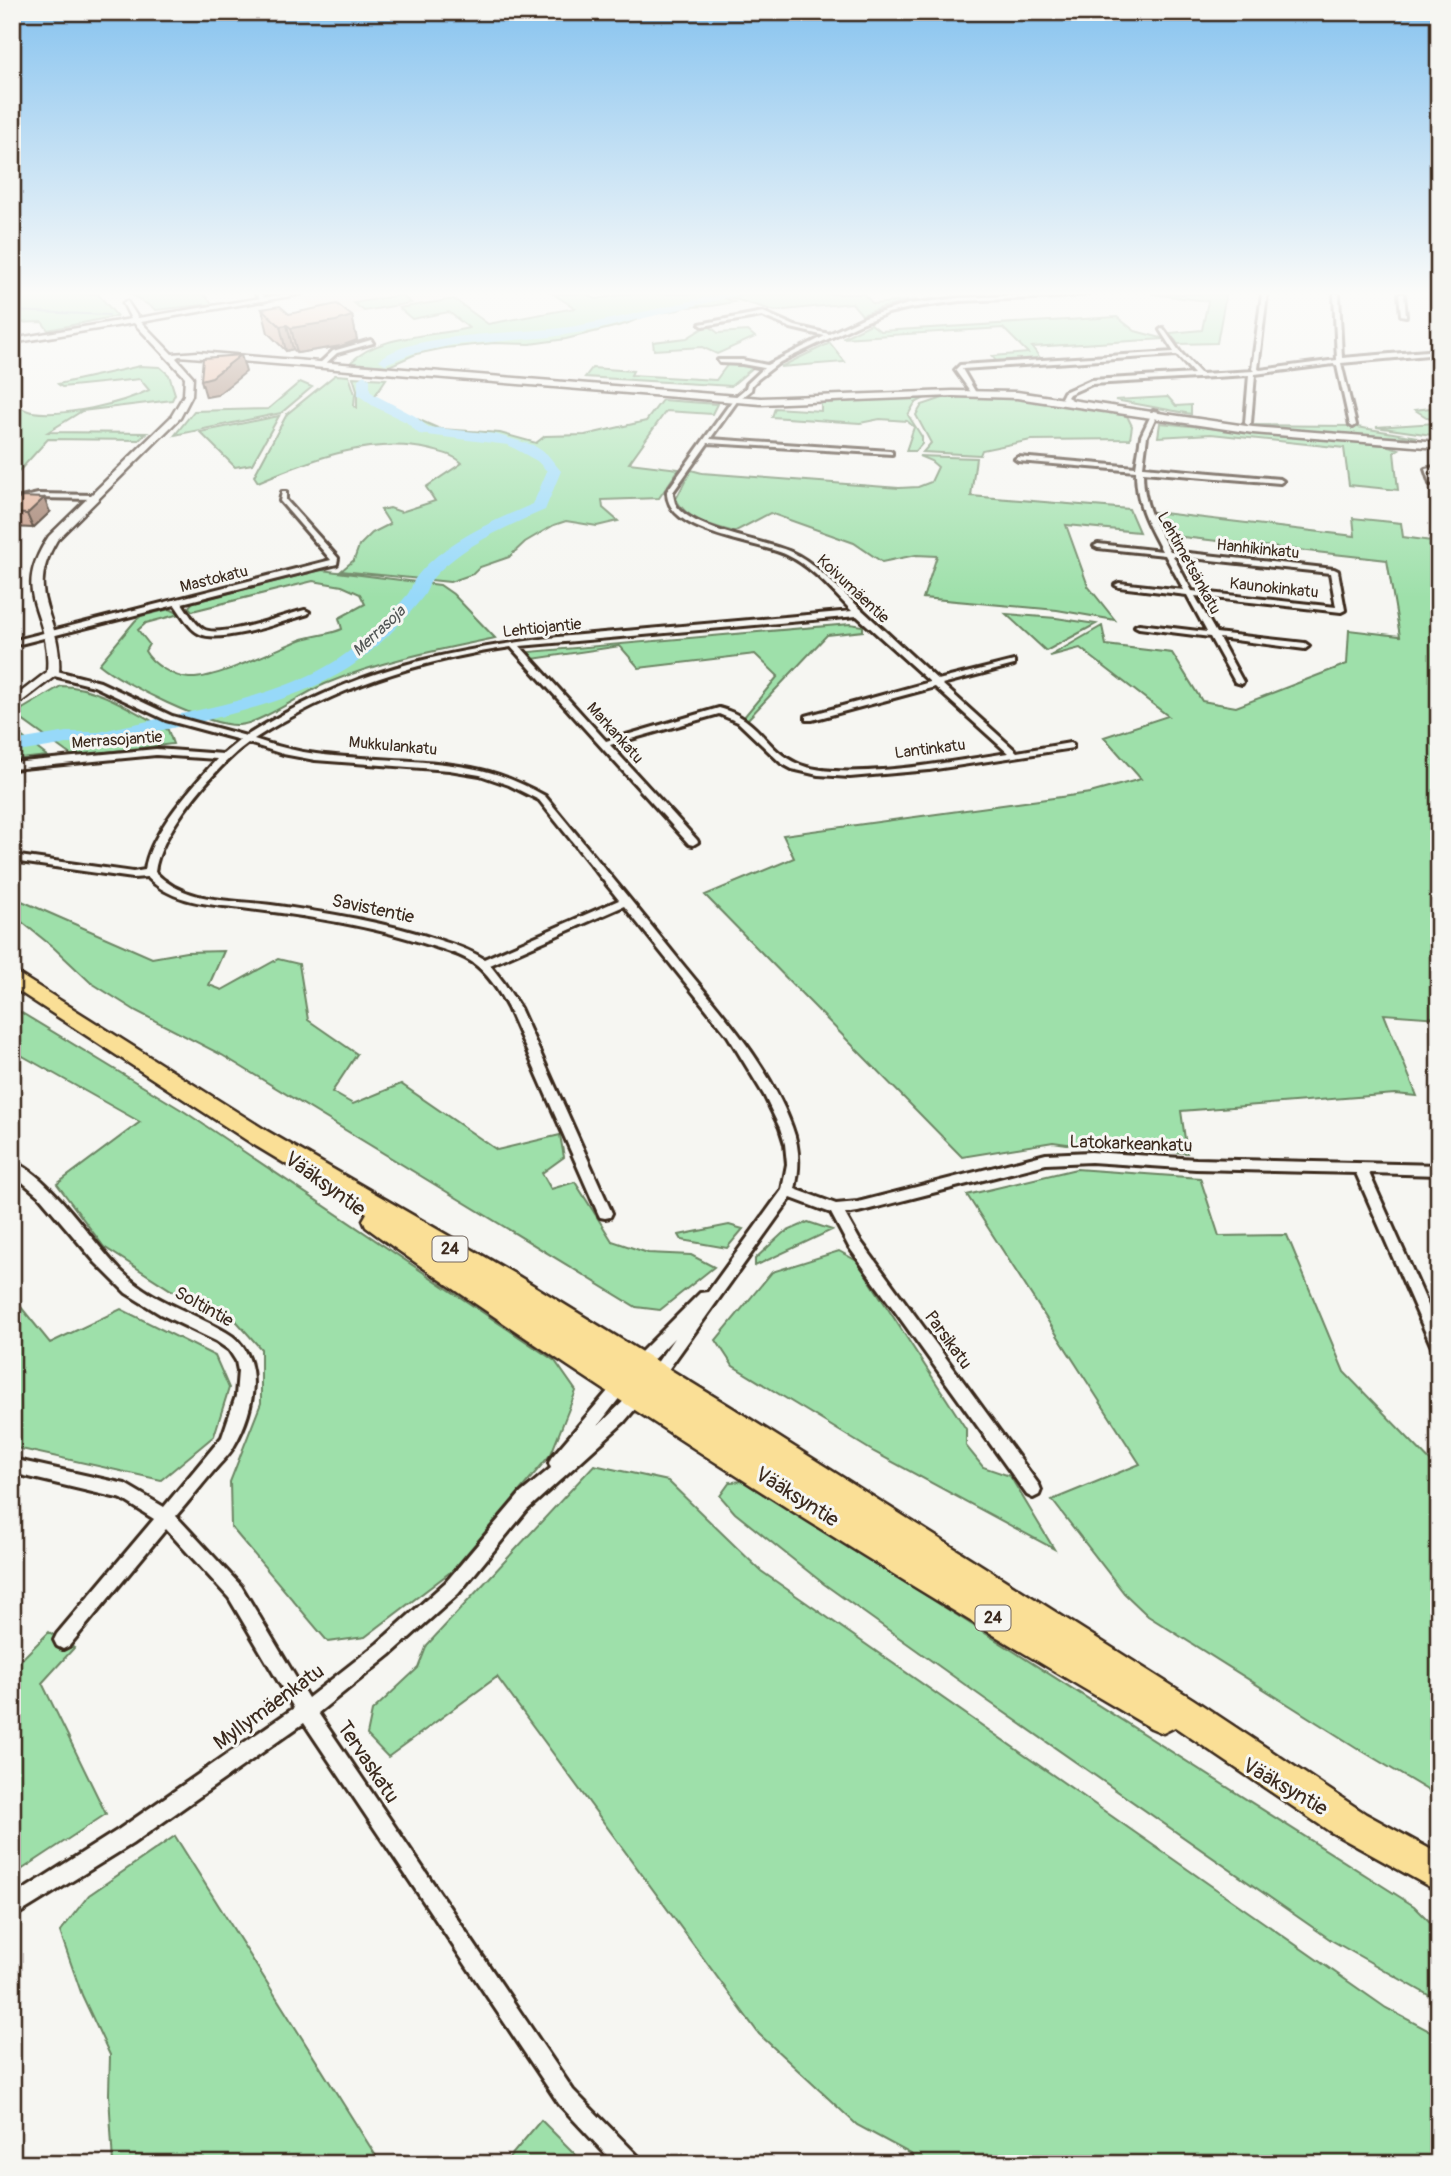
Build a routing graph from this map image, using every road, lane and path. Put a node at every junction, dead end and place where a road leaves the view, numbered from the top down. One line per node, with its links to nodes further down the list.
1 (188, 396): 21 (street)
2 (733, 396): 3 (street)
3 (739, 396): 4 (street); 12 (street)
4 (882, 396)
5 (1040, 396): 8 (street)
6 (1252, 396): 10 (street)
7 (1347, 396): 11 (street)
8 (1068, 397): 9 (street)
9 (1154, 414): 13 (street); 17 (street, Lehtimetsänkatu)
10 (1248, 423)
11 (1353, 425)
12 (705, 443): 14 (street); 30 (street, Koivumäentie)
13 (1439, 443)
14 (890, 453)
15 (1018, 459): 17 (street)
16 (1439, 468): 19 (street)
17 (1140, 469): 18 (street); 24 (street, Lehtimetsänkatu)
18 (1280, 481)
19 (1432, 483)
20 (284, 493): 27 (street, Mastokatu)
21 (95, 497): 22 (street); 32 (street)
22 (12, 502)
23 (1098, 546): 24 (street, Hanhikinkatu)
24 (1167, 553): 26 (street, Lehtimetsänkatu); 28 (street, Hanhikinkatu)
25 (1119, 585): 26 (street, Kaunokinkatu)
26 (1190, 593): 28 (street, Kaunokinkatu); 33 (street, Lehtimetsänkatu)
27 (177, 602): 29 (street); 32 (street, Mastokatu)
28 (1341, 610)
29 (305, 612)
30 (858, 612): 35 (street, Lehtiojantie); 40 (street, Koivumäentie)
31 (1139, 626): 33 (street)
32 (51, 634): 34 (street, Mastokatu); 38 (street)
33 (1213, 636): 36 (street); 39 (street, Lehtimetsänkatu)
34 (12, 644)
35 (513, 644): 43 (street, Lehtiojantie); 44 (street, Markankatu)
36 (1305, 646)
37 (1011, 663): 40 (street)
38 (53, 673): 41 (street); 43 (street, Mukkulankatu)
39 (1239, 682)
40 (936, 683): 42 (street); 46 (street, Koivumäentie)
41 (12, 705)
42 (808, 718)
43 (247, 740): 47 (street); 52 (street, Mukkulankatu)
44 (604, 744): 46 (street, Lantinkatu); 49 (street, Markankatu)
45 (1070, 746): 46 (street, Lantinkatu)
46 (1014, 754)
47 (224, 757): 48 (street, Merrasojantie); 51 (street)
48 (12, 766)
49 (693, 842)
50 (12, 858): 51 (street)
51 (150, 873): 53 (street, Savistentie)
52 (626, 901): 53 (street); 58 (street, Mukkulankatu)
53 (483, 964): 60 (street, Savistentie)
54 (12, 977): 62 (highway, Vääksyntie / 24)
55 (12, 1166): 66 (street, Soltintie)
56 (1361, 1168): 57 (street, Latokarkeankatu); 59 (street, Latokarkeankatu); 61 (street)
57 (1439, 1170)
58 (788, 1192): 59 (street, Latokarkeankatu); 62 (street, Mukkulankatu)
59 (835, 1209): 64 (street, Parsikatu)
60 (605, 1213)
61 (1439, 1347)
62 (639, 1380): 65 (street, Myllymäenkatu); 69 (highway, Vääksyntie / 24)
63 (12, 1466): 66 (street, Tervaskatu)
64 (1033, 1490)
65 (522, 1505): 68 (street, Myllymäenkatu)
66 (167, 1518): 67 (street, Soltintie); 68 (street, Tervaskatu)
67 (63, 1640)
68 (306, 1711): 71 (street, Myllymäenkatu); 72 (street, Tervaskatu)
69 (1355, 1827): 70 (highway, Vääksyntie / 24)
70 (1439, 1874)
71 (12, 1908)
72 (630, 2164)

